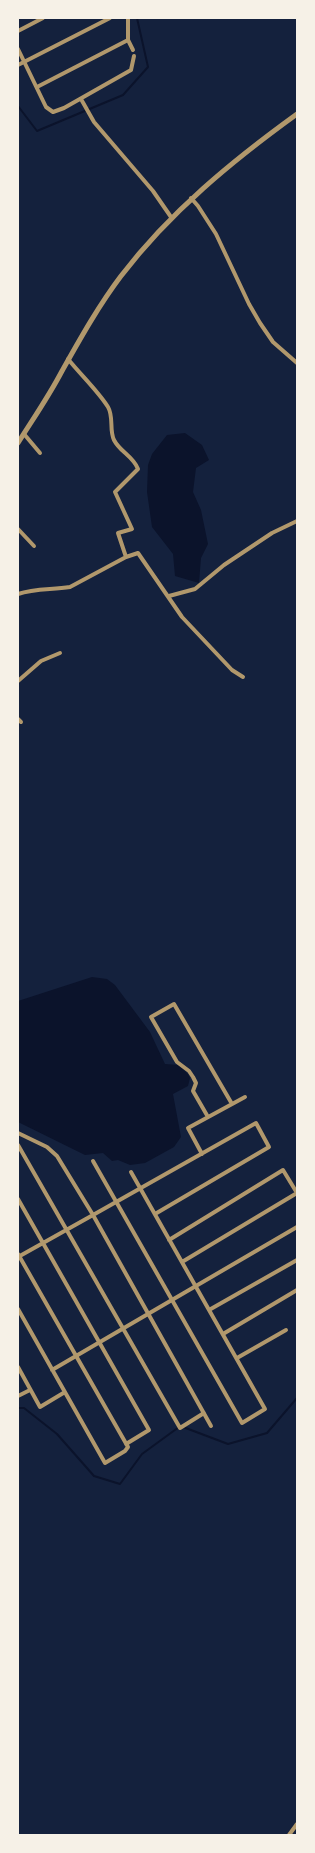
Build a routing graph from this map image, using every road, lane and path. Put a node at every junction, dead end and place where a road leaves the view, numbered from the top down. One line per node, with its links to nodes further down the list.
1 (43, 18): 4 (street)
2 (110, 18): 9 (street)
3 (128, 18): 5 (street)
4 (18, 31)
5 (128, 40): 7 (street); 11 (street)
6 (18, 49): 9 (street)
7 (133, 50)
8 (134, 56): 12 (street)
9 (24, 62): 10 (street); 11 (street)
10 (18, 65)
11 (37, 88): 12 (street)
12 (81, 99): 15 (street)
13 (297, 114): 14 (street)
14 (191, 198): 15 (street); 17 (street)
15 (171, 217): 16 (street)
16 (68, 359): 18 (street); 24 (street)
17 (297, 364)
18 (24, 434): 19 (street); 20 (street)
19 (18, 443)
20 (40, 453)
21 (297, 521): 26 (street)
22 (18, 529): 23 (street)
23 (34, 546)
24 (126, 557): 25 (street); 26 (street)
25 (18, 594)
26 (169, 596): 28 (street)
27 (60, 653): 29 (street)
28 (242, 677)
29 (18, 681)
30 (244, 1097): 31 (street)
31 (232, 1104): 32 (street); 32 (street)
32 (208, 1117): 35 (street)
33 (18, 1133): 43 (street)
34 (18, 1145): 45 (street)
35 (202, 1154): 38 (street); 42 (street)
36 (94, 1161): 41 (street)
37 (131, 1172): 38 (street)
38 (140, 1188): 41 (street); 42 (street)
39 (297, 1193): 46 (street); 50 (street)
40 (18, 1199): 47 (street)
41 (116, 1202): 43 (street); 53 (street)
42 (155, 1214): 46 (street)
43 (93, 1215): 45 (street); 56 (street)
44 (297, 1227): 51 (street)
45 (66, 1230): 47 (street); 57 (street)
46 (169, 1240): 50 (street)
47 (43, 1243): 48 (street); 60 (street)
48 (19, 1256): 61 (street)
49 (297, 1260): 55 (street)
50 (182, 1262): 51 (street)
51 (196, 1286): 53 (street); 55 (street)
52 (297, 1290): 59 (street)
53 (172, 1300): 56 (street); 62 (street)
54 (18, 1309): 64 (street)
55 (209, 1310): 59 (street)
56 (148, 1314): 57 (street); 68 (street)
57 (123, 1328): 60 (street); 68 (street)
58 (286, 1330): 62 (street)
59 (222, 1334): 62 (street)
60 (99, 1342): 61 (street); 70 (street)
61 (76, 1356): 64 (street); 70 (street)
62 (236, 1358)
63 (18, 1367): 65 (street)
64 (52, 1370): 66 (street)
65 (30, 1390): 66 (street); 67 (street)
66 (65, 1392): 70 (street)
67 (18, 1396)
68 (204, 1413): 69 (street)
69 (211, 1426)
70 (126, 1444)
71 (297, 1824): 72 (street)
72 (289, 1835)

